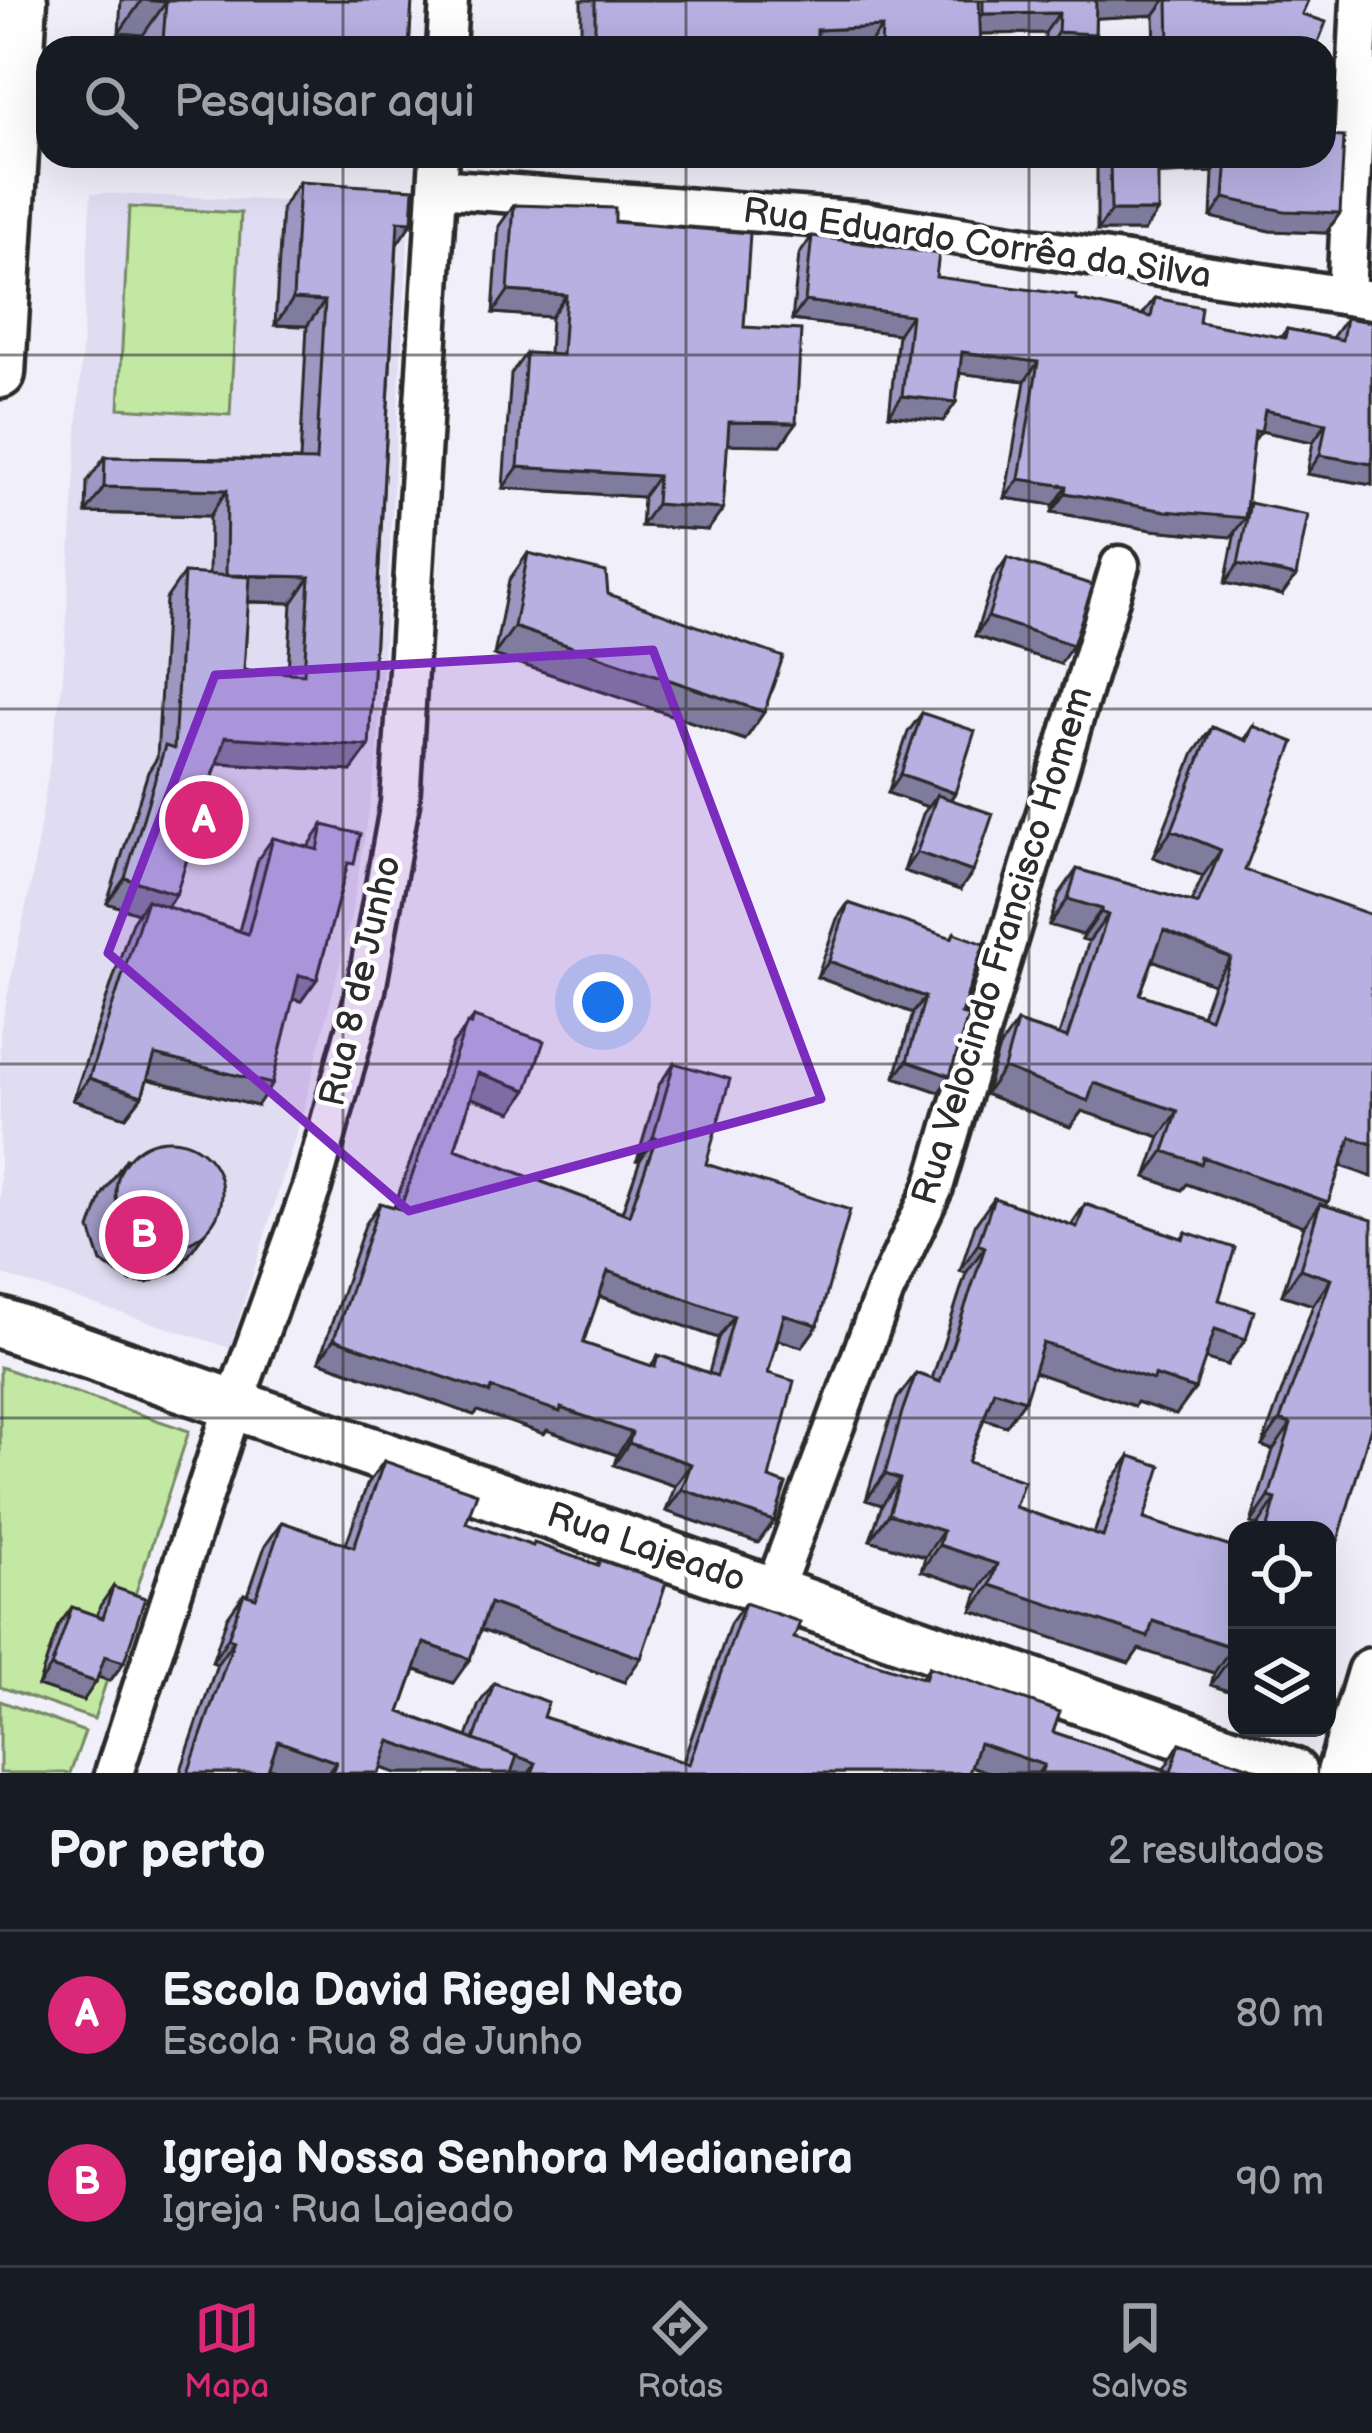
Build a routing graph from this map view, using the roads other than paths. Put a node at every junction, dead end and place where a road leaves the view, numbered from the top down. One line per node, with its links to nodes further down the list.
1 (22, 0): 7 (street)
2 (448, 0): 4 (street)
3 (1360, 0): 6 (street)
4 (446, 36)
5 (439, 172): 6 (street, Rua Eduardo Corrêa da Silva); 10 (street, Rua 8 de Junho)
6 (1359, 298)
7 (0, 373)
8 (1120, 565): 11 (street, Rua Velocindo Francisco Homem)
9 (0, 1323): 10 (street, Rua Lajeado)
10 (234, 1404): 11 (street, Rua Lajeado); 13 (street, Rua 8 de Junho)
11 (773, 1592): 14 (street, Rua Lajeado)
12 (1372, 1673): 15 (street)
13 (113, 1773)
14 (1292, 1773)
15 (1342, 1773)

